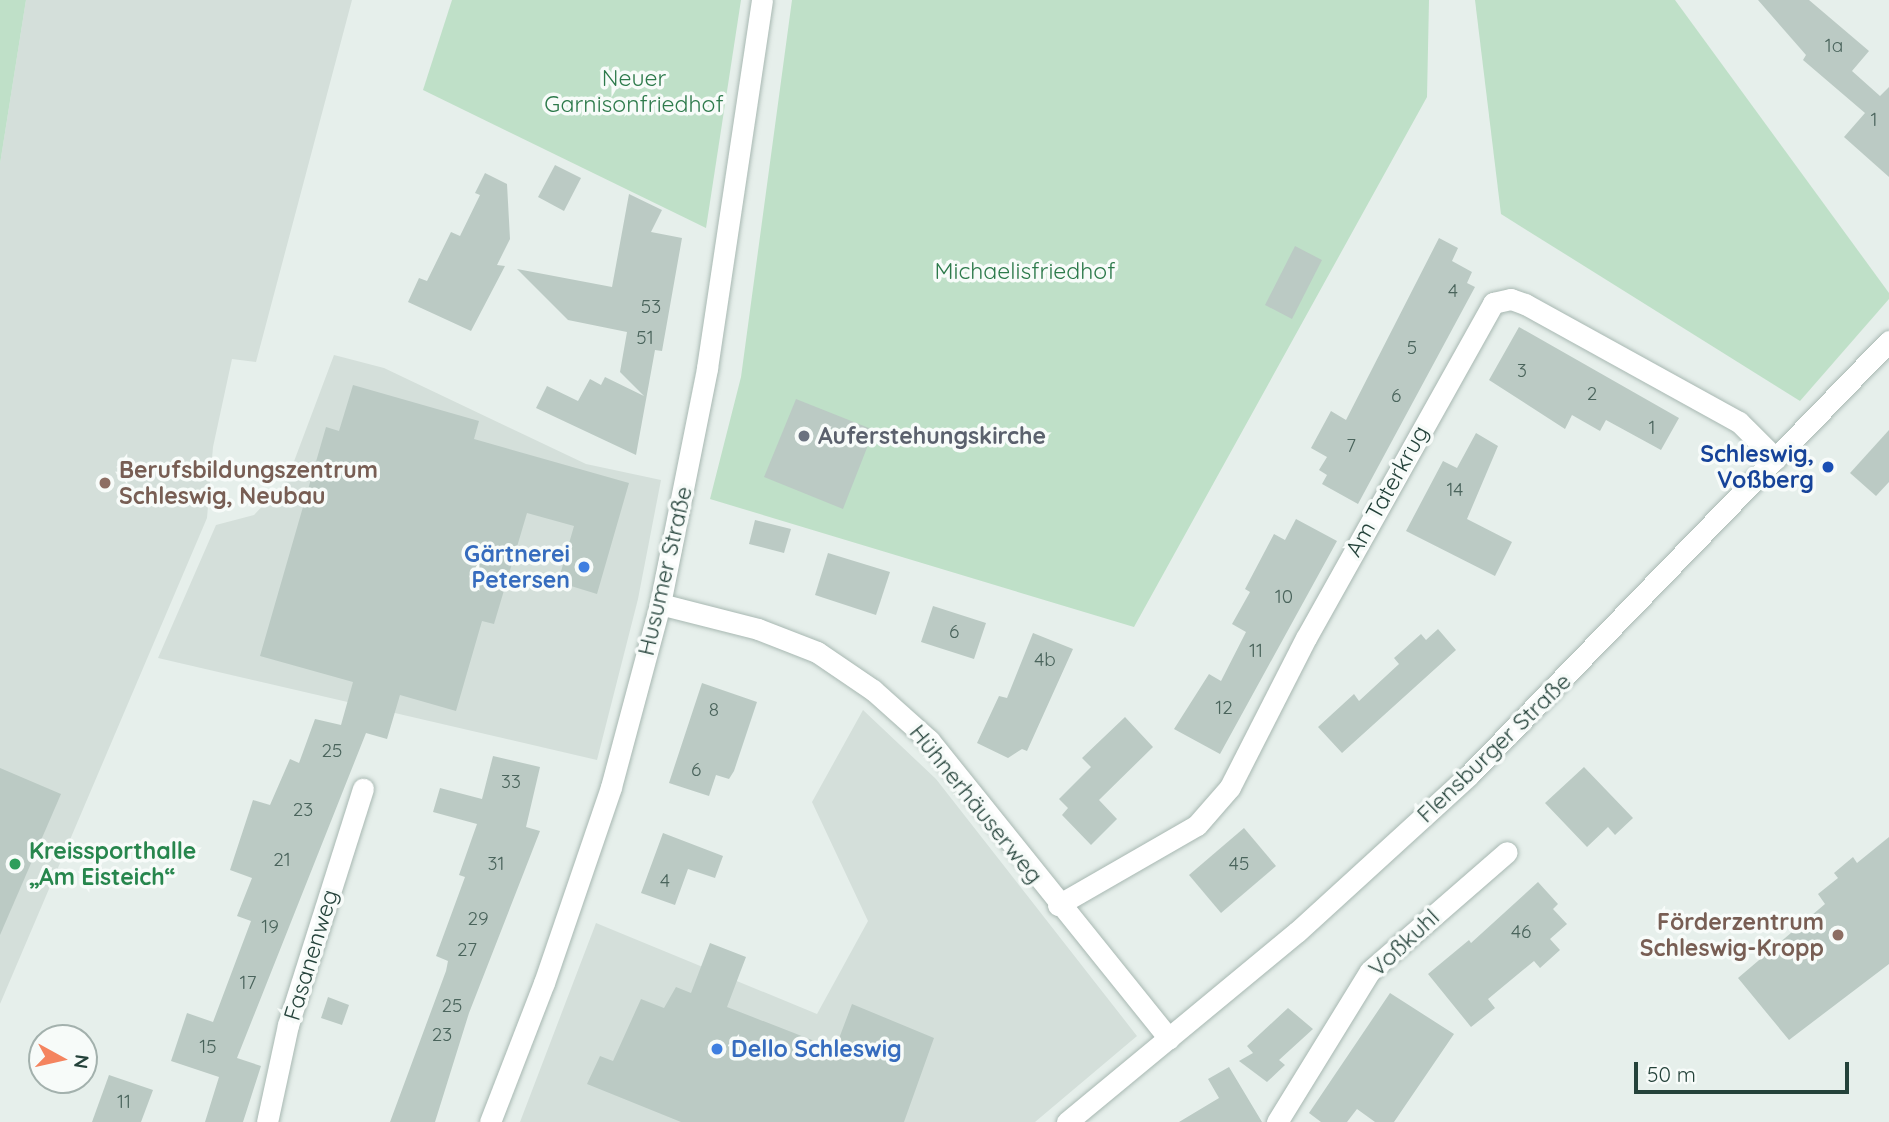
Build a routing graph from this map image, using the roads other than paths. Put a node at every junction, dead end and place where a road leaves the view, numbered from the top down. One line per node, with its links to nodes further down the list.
1 (762, 0): 4 (street, Husumer Straße)
2 (1889, 341): 3 (street, Flensburger Straße)
3 (1776, 459): 7 (street, Am Taterkrug); 8 (street, Flensburger Straße)
4 (660, 604): 7 (street, Hühnerhäuserweg); 10 (street, Husumer Straße)
5 (363, 789): 9 (street, Fasanenweg)
6 (1507, 852): 12 (street, Voßkuhl)
7 (1058, 905): 8 (street, Hühnerhäuserweg)
8 (1169, 1038): 11 (street, Flensburger Straße)
9 (267, 1122)
10 (490, 1122)
11 (1067, 1122)
12 (1277, 1122)

